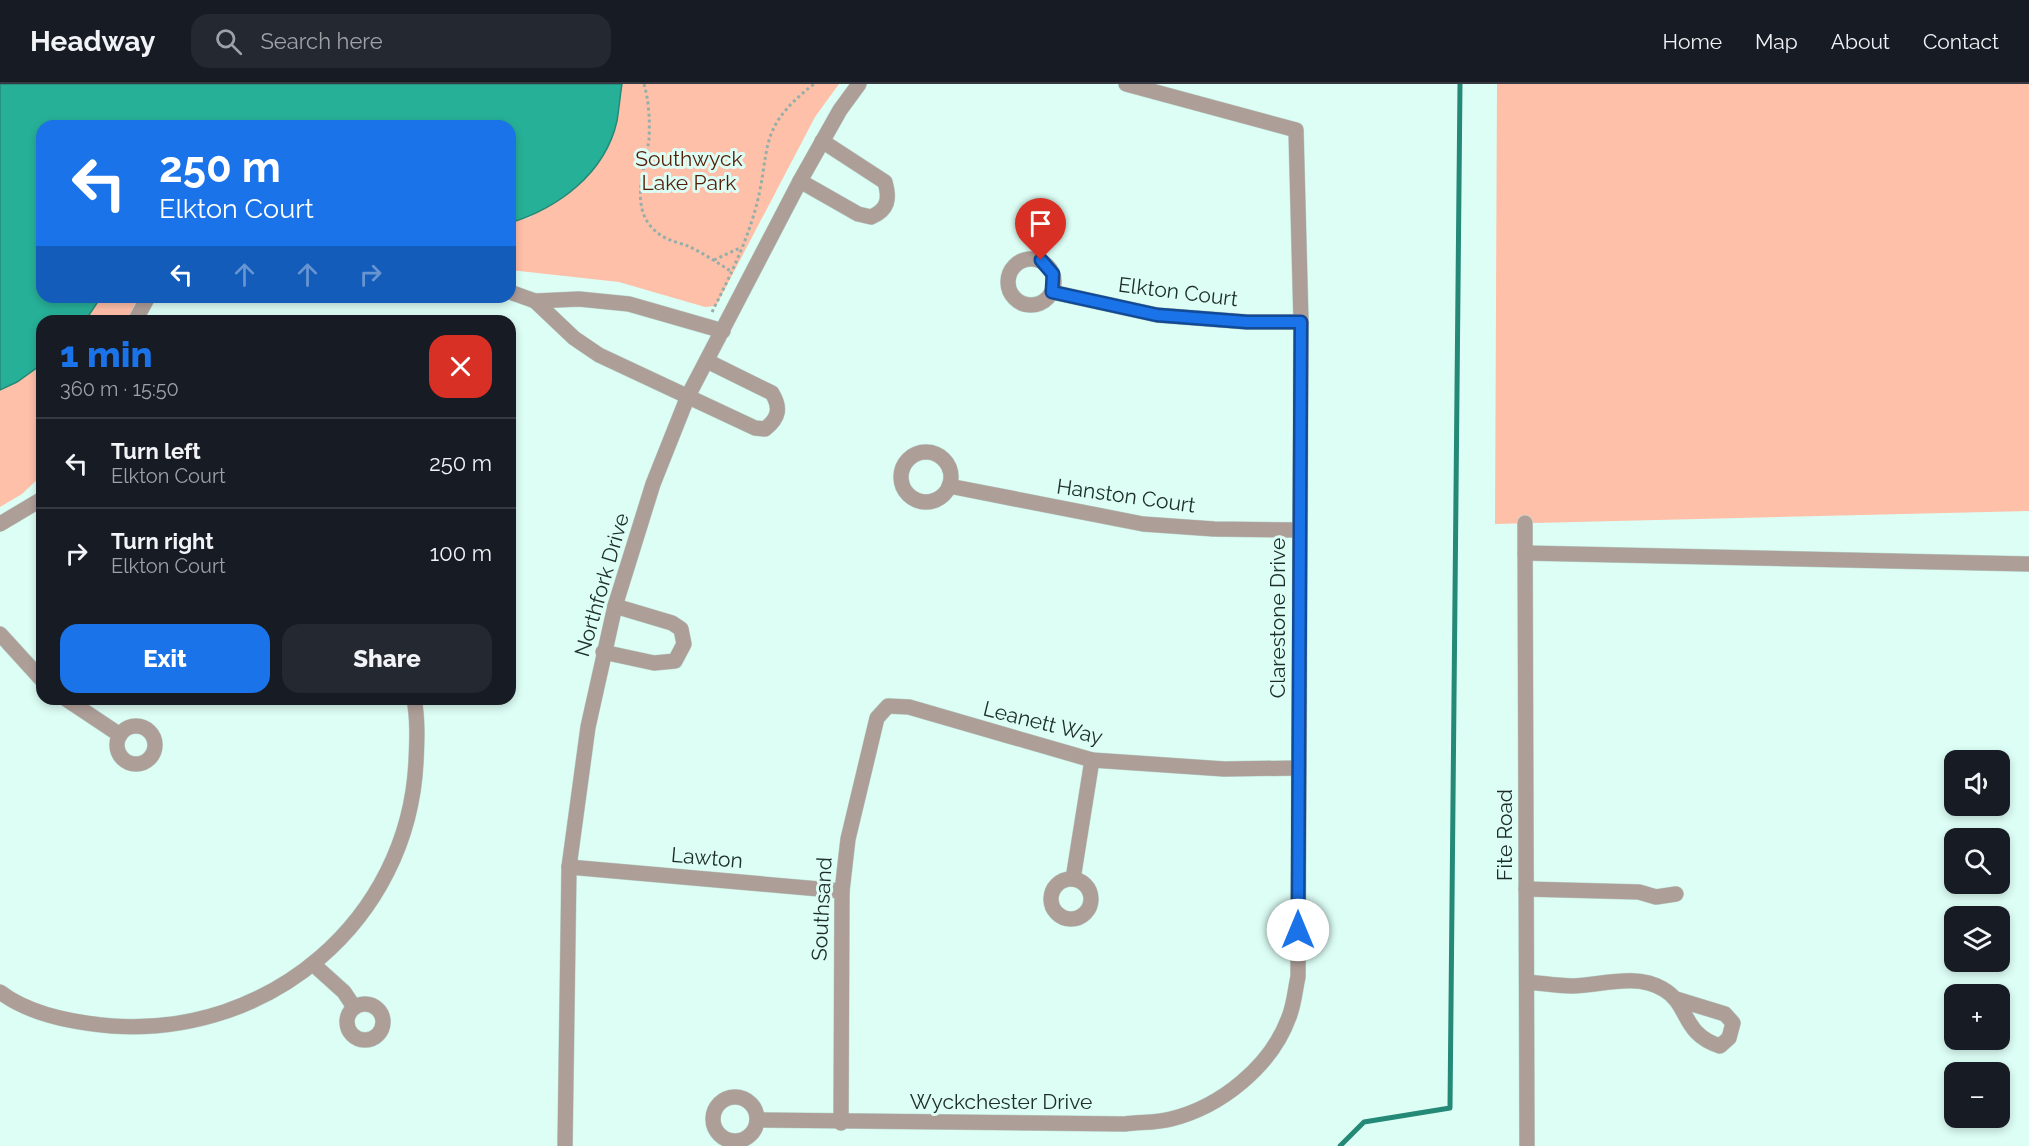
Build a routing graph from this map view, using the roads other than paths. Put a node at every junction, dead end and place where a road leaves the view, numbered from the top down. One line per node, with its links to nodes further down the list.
1 (859, 84): 3 (street, Northfork Drive)
2 (1126, 84): 8 (street, Clarestone Drive)
3 (822, 141): 4 (street, Northfork Drive); 4 (street)
4 (800, 181): 9 (street, Northfork Drive)
5 (1052, 292): 8 (street, Elkton Court)
6 (516, 294): 7 (street)
7 (535, 301): 9 (street); 11 (street)
8 (1301, 322): 16 (street, Clarestone Drive)
9 (723, 332): 10 (street, Northfork Drive)
10 (707, 361): 11 (street, Northfork Drive); 11 (street)
11 (688, 396): 19 (street, Northfork Drive)
12 (949, 486): 16 (street, Hanston Court)
13 (36, 503): 15 (street)
14 (1525, 523): 17 (street, Fite Road)
15 (0, 524)
16 (1299, 530): 28 (street, Clarestone Drive)
17 (1525, 553): 18 (street); 31 (street, Fite Road)
18 (2029, 564)
19 (615, 606): 21 (street, Northfork Drive); 21 (street)
20 (0, 634): 22 (street)
21 (603, 652): 29 (street, Northfork Drive)
22 (36, 673)
23 (75, 705): 26 (street)
24 (415, 705): 34 (street)
25 (888, 706): 27 (street, Leanett Way); 32 (street, Southsand)
26 (120, 735)
27 (1092, 760): 28 (street, Leanett Way); 30 (street)
28 (1298, 768): 39 (street, Clarestone Drive)
29 (569, 867): 32 (street, Lawton); 42 (street, Northfork Drive)
30 (1073, 879)
31 (1526, 889): 33 (street); 35 (street, Fite Road)
32 (842, 891): 41 (street, Southsand)
33 (1676, 894)
34 (313, 964): 36 (street); 38 (street)
35 (1527, 982): 37 (street); 43 (street, Fite Road)
36 (0, 992)
37 (1676, 999)
38 (354, 1007)
39 (1237, 1086): 41 (street, Wyckchester Drive)
40 (757, 1120): 41 (street, Wyckchester Drive)
41 (841, 1123)
42 (565, 1146)
43 (1527, 1146)

